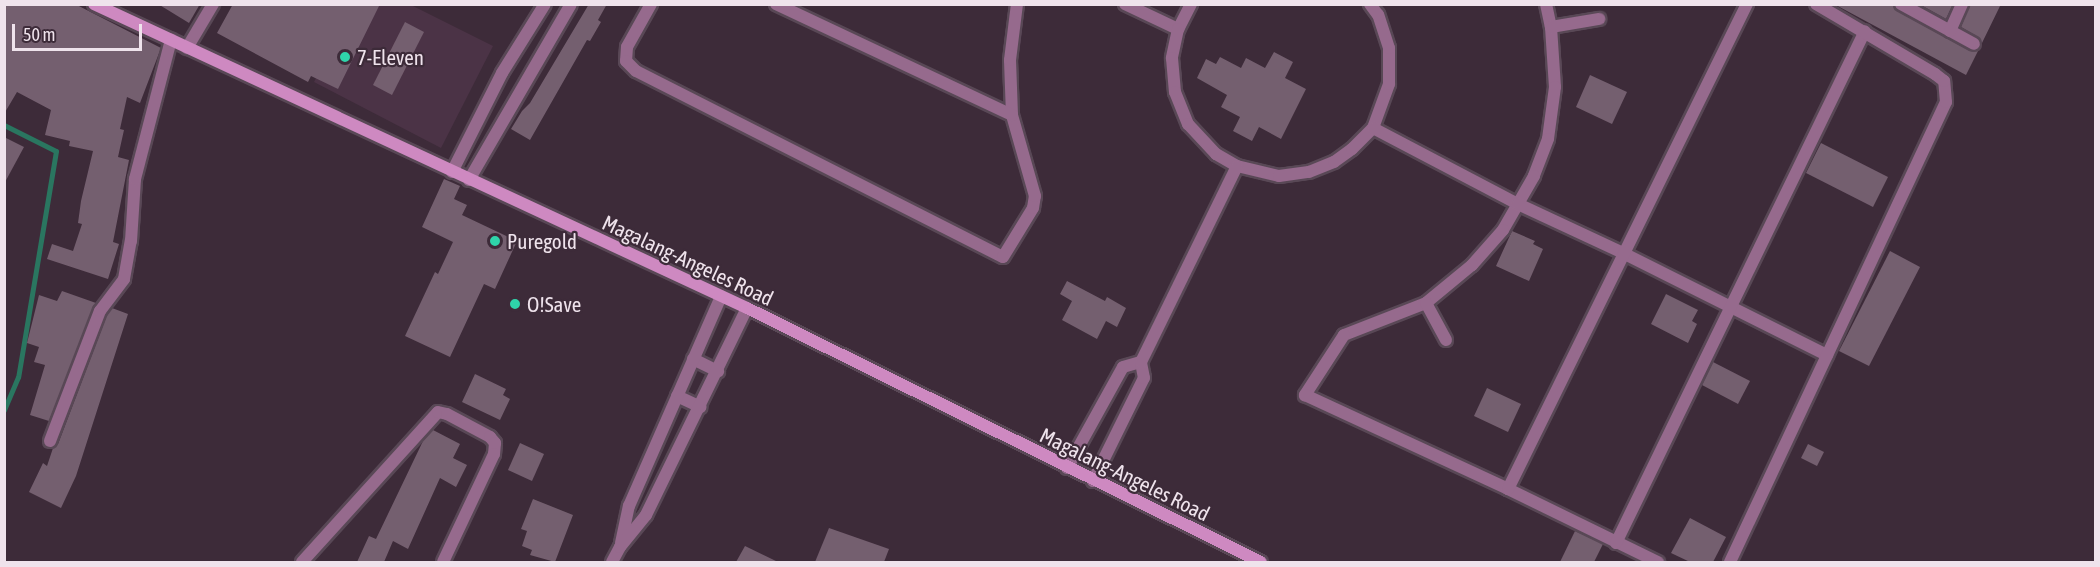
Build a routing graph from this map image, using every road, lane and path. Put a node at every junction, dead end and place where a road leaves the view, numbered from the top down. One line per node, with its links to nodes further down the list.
1 (94, 4): 21 (main road, Magalang-Angeles Road)
2 (213, 4): 23 (street)
3 (544, 4): 27 (street)
4 (571, 4): 28 (street)
5 (651, 4): 24 (street)
6 (776, 4): 24 (street)
7 (1017, 4): 24 (street)
8 (1125, 4): 18 (street)
9 (1191, 4): 18 (street)
10 (1370, 4): 25 (street)
11 (1546, 4): 17 (street)
12 (1747, 4): 30 (street)
13 (1816, 4): 19 (street)
14 (1901, 4): 20 (street)
15 (1962, 4): 20 (street)
16 (1599, 19): 17 (street)
17 (1551, 27): 29 (street)
18 (1178, 29): 26 (street)
19 (1865, 31): 33 (street); 36 (street)
20 (1950, 31): 22 (street)
21 (171, 40): 23 (main road, Magalang-Angeles Road); 42 (street)
22 (1974, 44)
23 (187, 48): 27 (main road, Magalang-Angeles Road)
24 (1012, 115)
25 (1373, 128): 26 (street); 29 (street)
26 (1237, 166): 38 (street)
27 (452, 172): 28 (main road, Magalang-Angeles Road)
28 (469, 180): 31 (main road, Magalang-Angeles Road)
29 (1518, 204): 30 (street); 32 (street)
30 (1625, 254): 33 (street); 47 (street)
31 (721, 296): 34 (main road, Magalang-Angeles Road); 37 (street)
32 (1425, 303): 35 (street); 47 (street)
33 (1731, 306): 36 (street); 48 (street)
34 (747, 308): 39 (street); 45 (main road, Magalang-Angeles Road)
35 (1446, 340)
36 (1827, 355): 55 (street)
37 (693, 359): 39 (street); 40 (street)
38 (1141, 362): 45 (street); 46 (street)
39 (718, 371): 41 (street)
40 (677, 396): 41 (street); 43 (street)
41 (701, 407): 44 (street)
42 (50, 441)
43 (653, 452): 44 (street); 49 (street)
44 (673, 462): 49 (street)
45 (1067, 468): 46 (main road, Magalang-Angeles Road)
46 (1093, 481): 53 (main road, Magalang-Angeles Road)
47 (1508, 489): 48 (street)
48 (1616, 543): 54 (street)
49 (620, 547): 52 (street)
50 (302, 562): 51 (street)
51 (443, 562)
52 (612, 562)
53 (1261, 562)
54 (1658, 562)
55 (1730, 562)

